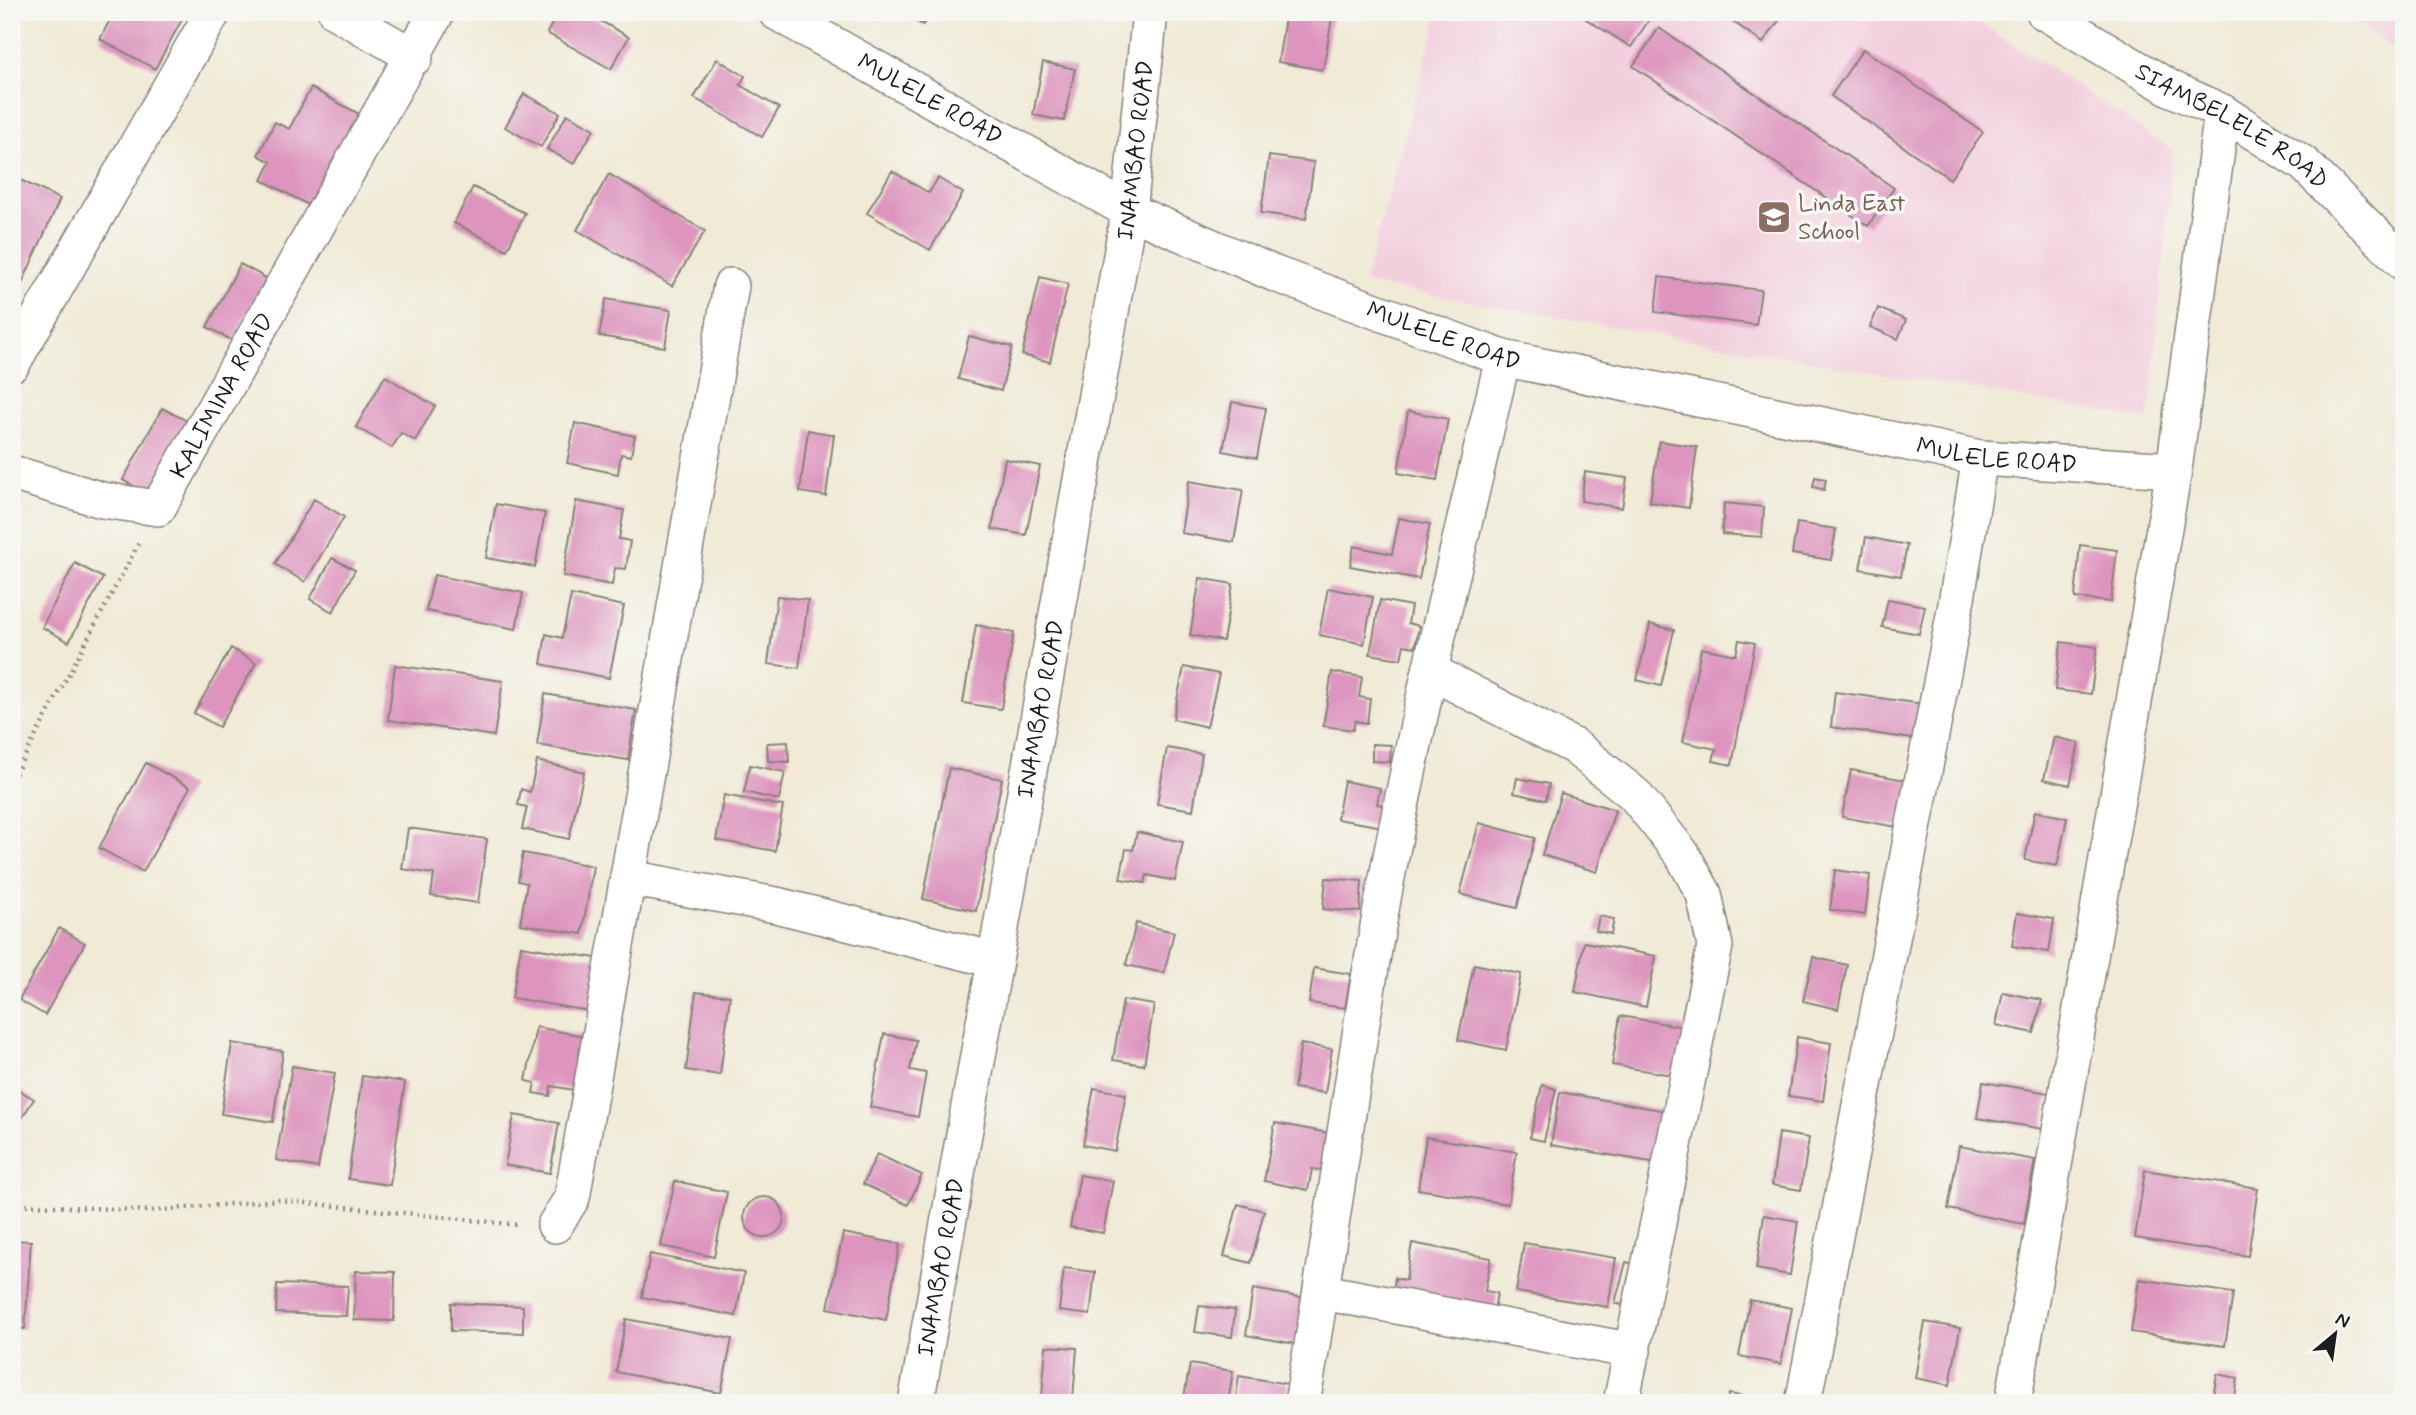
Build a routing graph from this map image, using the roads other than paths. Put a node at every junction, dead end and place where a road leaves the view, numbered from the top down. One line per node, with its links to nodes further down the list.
1 (213, 12): 13 (street)
2 (336, 12): 7 (street)
3 (438, 12): 7 (street, KALIMINA ROAD)
4 (776, 12): 9 (street, MULELE ROAD)
5 (1150, 12): 9 (street, INAMBAO ROAD)
6 (2044, 12): 8 (street, SIAMBELELE ROAD)
7 (415, 57): 16 (street, KALIMINA ROAD)
8 (2222, 112): 10 (street, SIAMBELELE ROAD); 15 (street)
9 (1129, 211): 12 (street, MULELE ROAD); 19 (street, INAMBAO ROAD)
10 (2404, 263)
11 (730, 286): 18 (street)
12 (1503, 358): 14 (street, MULELE ROAD); 17 (street)
13 (12, 364)
14 (1980, 458): 15 (street, MULELE ROAD); 26 (street)
15 (2174, 470): 27 (street)
16 (12, 473)
17 (1430, 671): 21 (street); 22 (street)
18 (629, 878): 19 (street); 20 (street)
19 (995, 960): 23 (street, INAMBAO ROAD)
20 (555, 1225)
21 (1322, 1292): 22 (street); 24 (street)
22 (1633, 1351): 25 (street)
23 (916, 1403)
24 (1302, 1403)
25 (1621, 1403)
26 (1802, 1403)
27 (2014, 1403)

